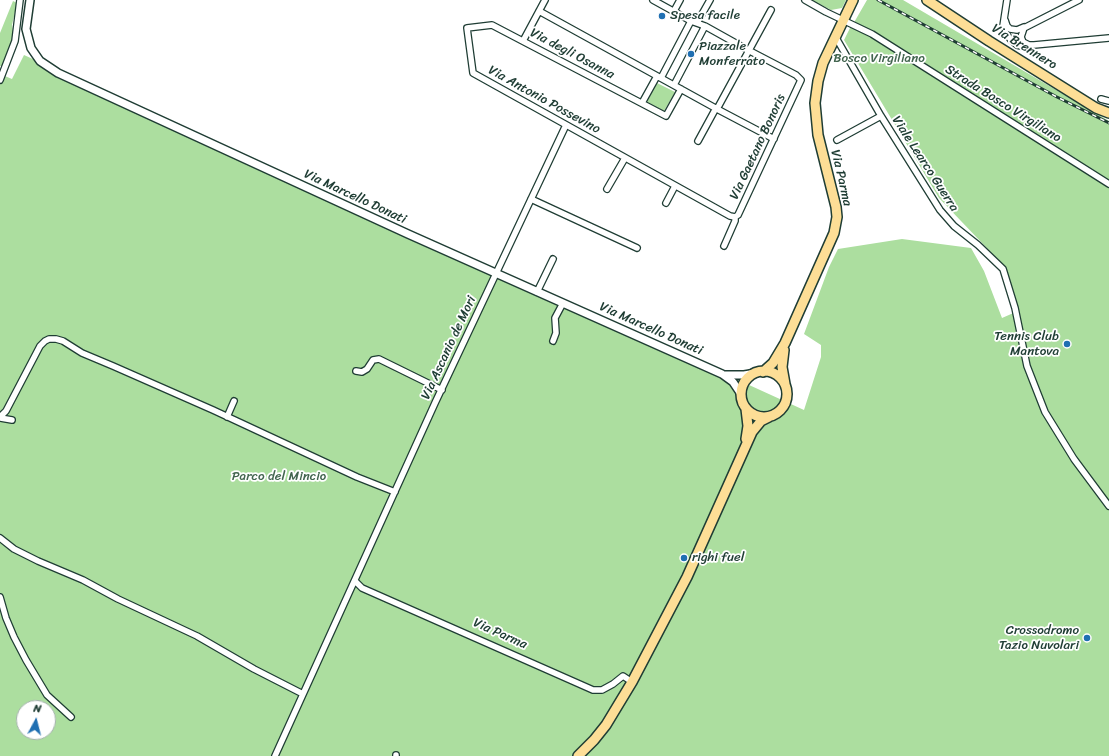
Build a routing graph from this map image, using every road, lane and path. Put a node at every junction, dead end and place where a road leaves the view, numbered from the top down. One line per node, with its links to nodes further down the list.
1 (20, 0): 29 (street)
2 (30, 0): 52 (street, Via Marcello Donati)
3 (546, 0): 15 (street)
4 (652, 0): 16 (street)
5 (680, 0): 16 (street)
6 (710, 0): 19 (street)
7 (805, 0): 18 (street, Strada Bosco Virgiliano)
8 (853, 0): 18 (main road, Via Parma)
9 (927, 0): 36 (main road, Via Brennero)
10 (1007, 0): 17 (street)
11 (1065, 0): 13 (street)
12 (1079, 0): 13 (street)
13 (1064, 7): 22 (street)
14 (771, 10): 27 (street)
15 (539, 11): 25 (street); 28 (street)
16 (674, 11): 19 (street)
17 (1005, 14): 22 (street); 26 (street)
18 (842, 20): 23 (main road, Via Parma); 43 (street, Strada Bosco Virgiliano)
19 (694, 22): 21 (street); 28 (street)
20 (492, 25): 25 (street, Via degli Osanna); 38 (street, Via Antonio Possevino)
21 (705, 26): 27 (street); 30 (street)
22 (1026, 27): 26 (street)
23 (835, 36): 37 (street, Viale Learco Guerra); 56 (main road, Via Parma)
24 (1109, 38): 26 (street)
25 (523, 41): 34 (street, Via degli Osanna)
26 (1034, 45)
27 (748, 50): 35 (street); 39 (street, Via Gaetano Bonoris)
28 (659, 77): 30 (street); 34 (street)
29 (0, 80)
30 (674, 85): 31 (street)
31 (681, 89): 34 (street, Via degli Osanna); 35 (street)
32 (1101, 99): 33 (street)
33 (1109, 101)
34 (642, 103)
35 (716, 109): 39 (street); 41 (street)
36 (1109, 113)
37 (881, 116): 40 (street); 71 (street, Viale Learco Guerra)
38 (566, 125): 42 (street, Via Antonio Possevino); 46 (street, Via Ascanio de Mori)
39 (774, 139): 48 (street, Via Gaetano Bonoris)
40 (837, 140)
41 (698, 141)
42 (624, 158): 44 (street, Via Antonio Possevino); 45 (street)
43 (1109, 184)
44 (675, 186): 47 (street); 48 (street, Via Antonio Possevino)
45 (607, 189)
46 (532, 198): 50 (street); 52 (street, Via Ascanio de Mori)
47 (666, 203)
48 (735, 217): 49 (street, Via Gaetano Bonoris)
49 (724, 246)
50 (637, 248)
51 (553, 259): 53 (street)
52 (496, 274): 53 (street, Via Marcello Donati); 61 (street, Via Ascanio de Mori)
53 (537, 292): 54 (street, Via Marcello Donati)
54 (562, 303): 55 (street); 59 (street, Via Marcello Donati)
55 (553, 341)
56 (785, 343): 58 (main road, Via Parma); 60 (main road, Via Parma)
57 (356, 371): 61 (street)
58 (759, 372): 59 (street, Via Marcello Donati); 60 (main road); 62 (main road)
59 (722, 374): 62 (street, Via Marcello Donati)
60 (785, 384): 66 (main road)
61 (442, 390): 70 (street, Via Ascanio de Mori)
62 (741, 394): 64 (main road)
63 (234, 401): 65 (street)
64 (746, 409): 66 (main road); 69 (main road)
65 (227, 417): 67 (street); 70 (street)
66 (769, 417): 69 (main road)
67 (0, 418): 68 (street)
68 (12, 420)
69 (744, 448): 75 (main road)
70 (395, 492): 73 (street, Via Ascanio de Mori)
71 (1109, 506)
72 (0, 538): 76 (street)
73 (355, 581): 75 (street, Via Parma); 76 (street, Via Ascanio de Mori)
74 (0, 597): 77 (street)
75 (632, 682): 79 (main road)
76 (303, 694): 78 (street, Via Ascanio de Mori)
77 (71, 717)
78 (275, 756)
79 (578, 756)

